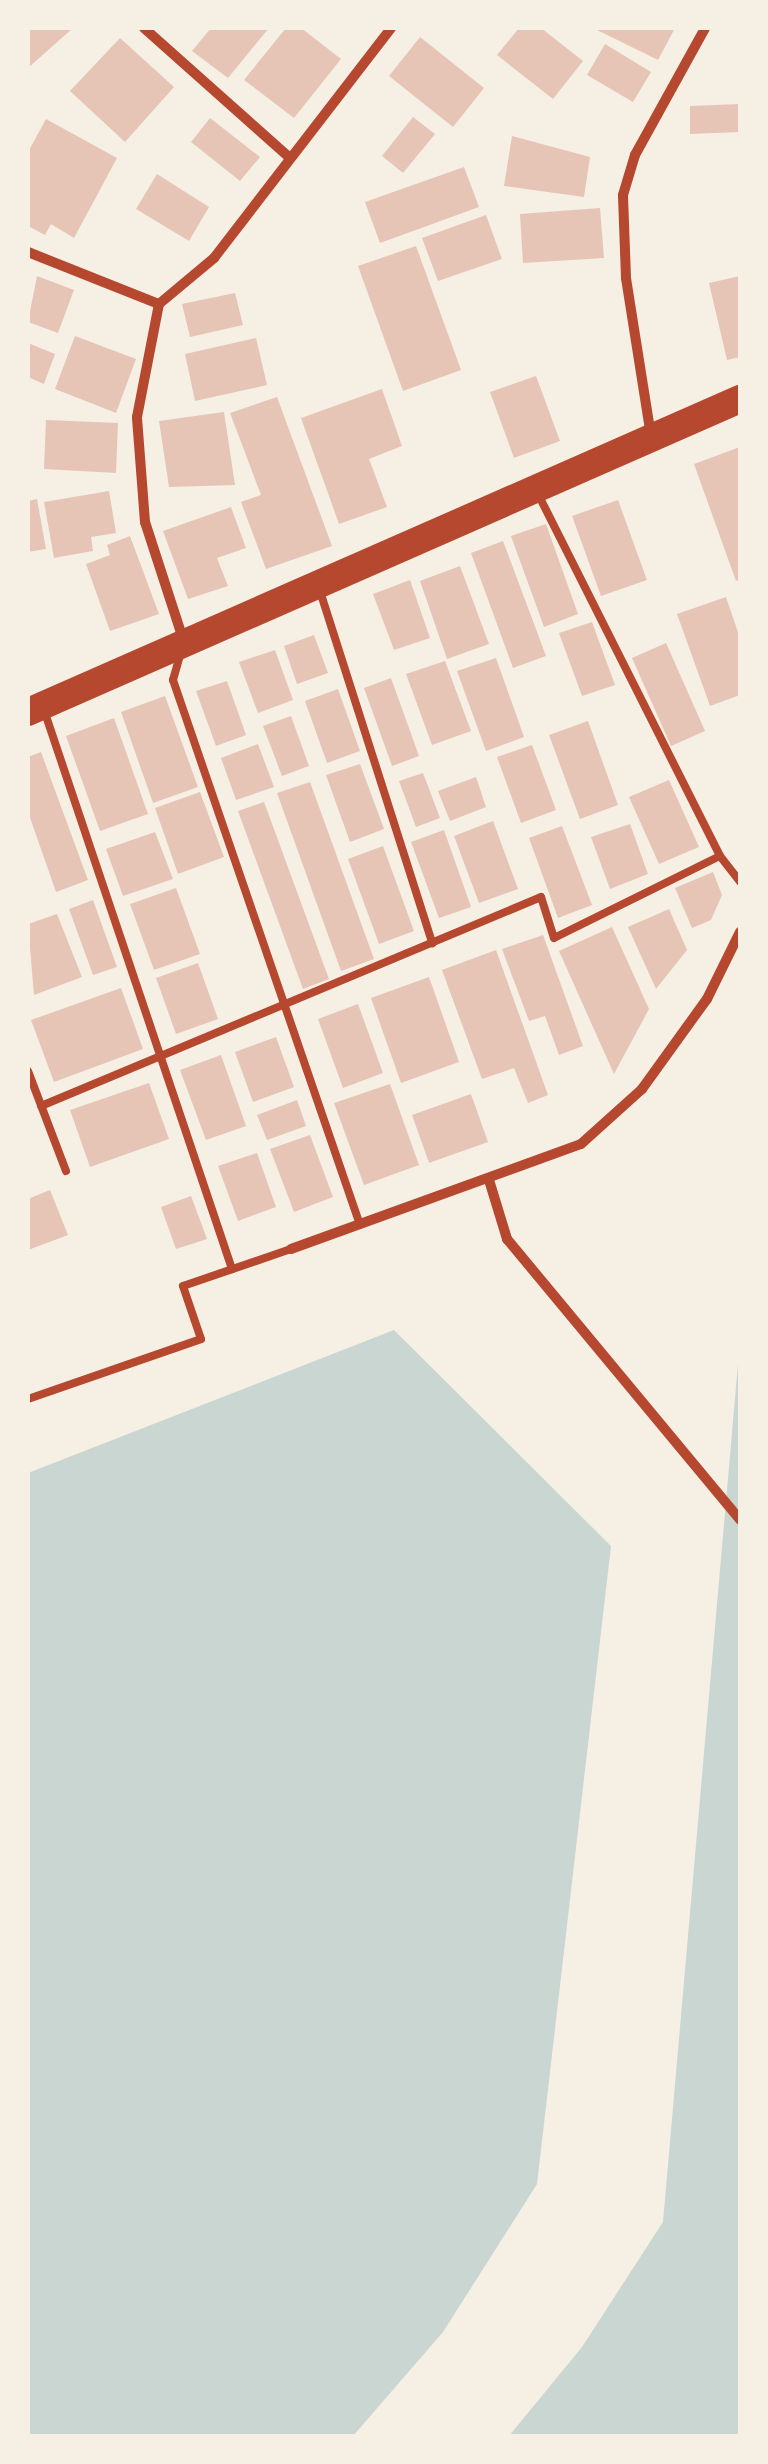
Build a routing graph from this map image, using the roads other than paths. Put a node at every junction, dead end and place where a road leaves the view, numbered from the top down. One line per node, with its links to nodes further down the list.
1 (144, 28): 4 (street)
2 (391, 28): 4 (street)
3 (705, 28): 8 (street)
4 (289, 157): 6 (street)
5 (28, 252): 6 (street)
6 (159, 304): 11 (street)
7 (740, 399): 8 (highway)
8 (652, 437): 9 (highway)
9 (535, 488): 10 (highway); 13 (lane)
10 (318, 584): 11 (highway); 16 (lane)
11 (184, 642): 12 (highway); 17 (lane)
12 (35, 709): 18 (lane)
13 (720, 856): 14 (lane); 16 (lane)
14 (740, 882)
15 (740, 932): 22 (street)
16 (432, 943): 17 (lane)
17 (284, 1004): 18 (lane); 23 (lane)
18 (160, 1056): 20 (lane); 25 (lane)
19 (28, 1071): 20 (lane)
20 (41, 1106): 21 (lane)
21 (66, 1171)
22 (490, 1180): 23 (street); 27 (street)
23 (360, 1225): 24 (street)
24 (291, 1249): 25 (lane)
25 (232, 1269): 26 (lane)
26 (28, 1399)
27 (740, 1520)

